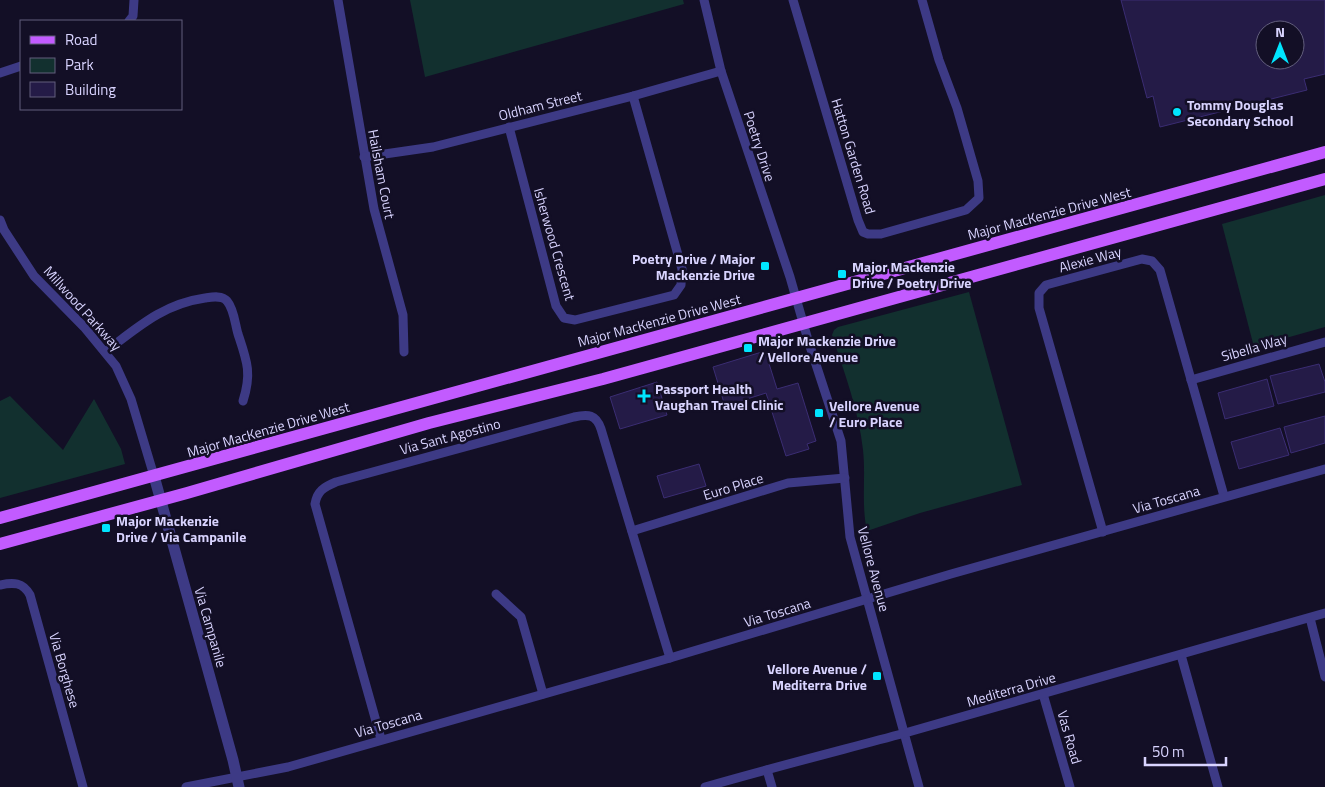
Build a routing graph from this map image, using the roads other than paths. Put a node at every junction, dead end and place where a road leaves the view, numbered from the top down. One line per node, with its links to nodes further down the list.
1 (134, 0): 6 (street)
2 (338, 0): 13 (street, Hailsham Court)
3 (704, 0): 8 (street, Poetry Drive)
4 (793, 0): 5 (street, Hatton Garden Road)
5 (922, 0)
6 (130, 20)
7 (20, 66): 9 (street)
8 (721, 72): 10 (street, Oldham Street); 16 (street, Poetry Drive)
9 (0, 73)
10 (633, 96): 11 (street, Oldham Street); 11 (street, Isherwood Crescent)
11 (509, 127): 13 (street, Oldham Street)
12 (1325, 152): 16 (main road, Major MacKenzie Drive West)
13 (364, 157): 20 (street, Hailsham Court)
14 (1325, 179): 17 (main road)
15 (0, 220): 19 (street, Millwood Parkway)
16 (796, 298): 17 (street, Vellore Avenue); 24 (main road, Major MacKenzie Drive West)
17 (803, 323): 25 (street, Vellore Avenue); 27 (main road)
18 (1325, 342): 21 (street, Sibella Way)
19 (105, 352): 22 (street); 24 (street, Millwood Parkway)
20 (404, 352)
21 (1191, 380): 26 (street, Alexie Way); 30 (street, Alexie Way)
22 (243, 401)
23 (1325, 468): 26 (street, Via Toscana)
24 (154, 476): 27 (street, Via Campanile); 28 (main road, Major MacKenzie Drive West)
25 (845, 478): 29 (street, Euro Place); 34 (street, Vellore Avenue)
26 (1224, 496): 30 (street, Via Toscana)
27 (162, 499): 31 (main road); 45 (street, Via Campanile)
28 (0, 518)
29 (632, 531): 38 (street, Via Sant Agostino); 43 (street, Via Sant Agostino)
30 (1103, 532): 34 (street, Via Toscana)
31 (0, 544)
32 (0, 585): 46 (street, Via Borghese)
33 (496, 594): 40 (street)
34 (867, 600): 38 (street, Via Toscana); 42 (street, Vellore Avenue)
35 (1325, 613): 36 (street, Mediterra Drive)
36 (1310, 618): 37 (street, Mediterra Drive); 39 (street)
37 (1181, 655): 41 (street, Mediterra Drive); 52 (street)
38 (670, 658): 40 (street, Via Toscana)
39 (1325, 677)
40 (543, 694): 43 (street, Via Toscana)
41 (1043, 694): 42 (street, Mediterra Drive); 51 (street, Vas Road)
42 (905, 733): 44 (street, Mediterra Drive); 50 (street, Vellore Avenue)
43 (381, 739): 45 (street, Via Toscana)
44 (767, 770): 48 (street, Mediterra Drive); 49 (street)
45 (238, 782): 47 (street)
46 (84, 787)
47 (186, 787)
48 (704, 787)
49 (772, 787)
50 (920, 787)
51 (1070, 787)
52 (1218, 787)

